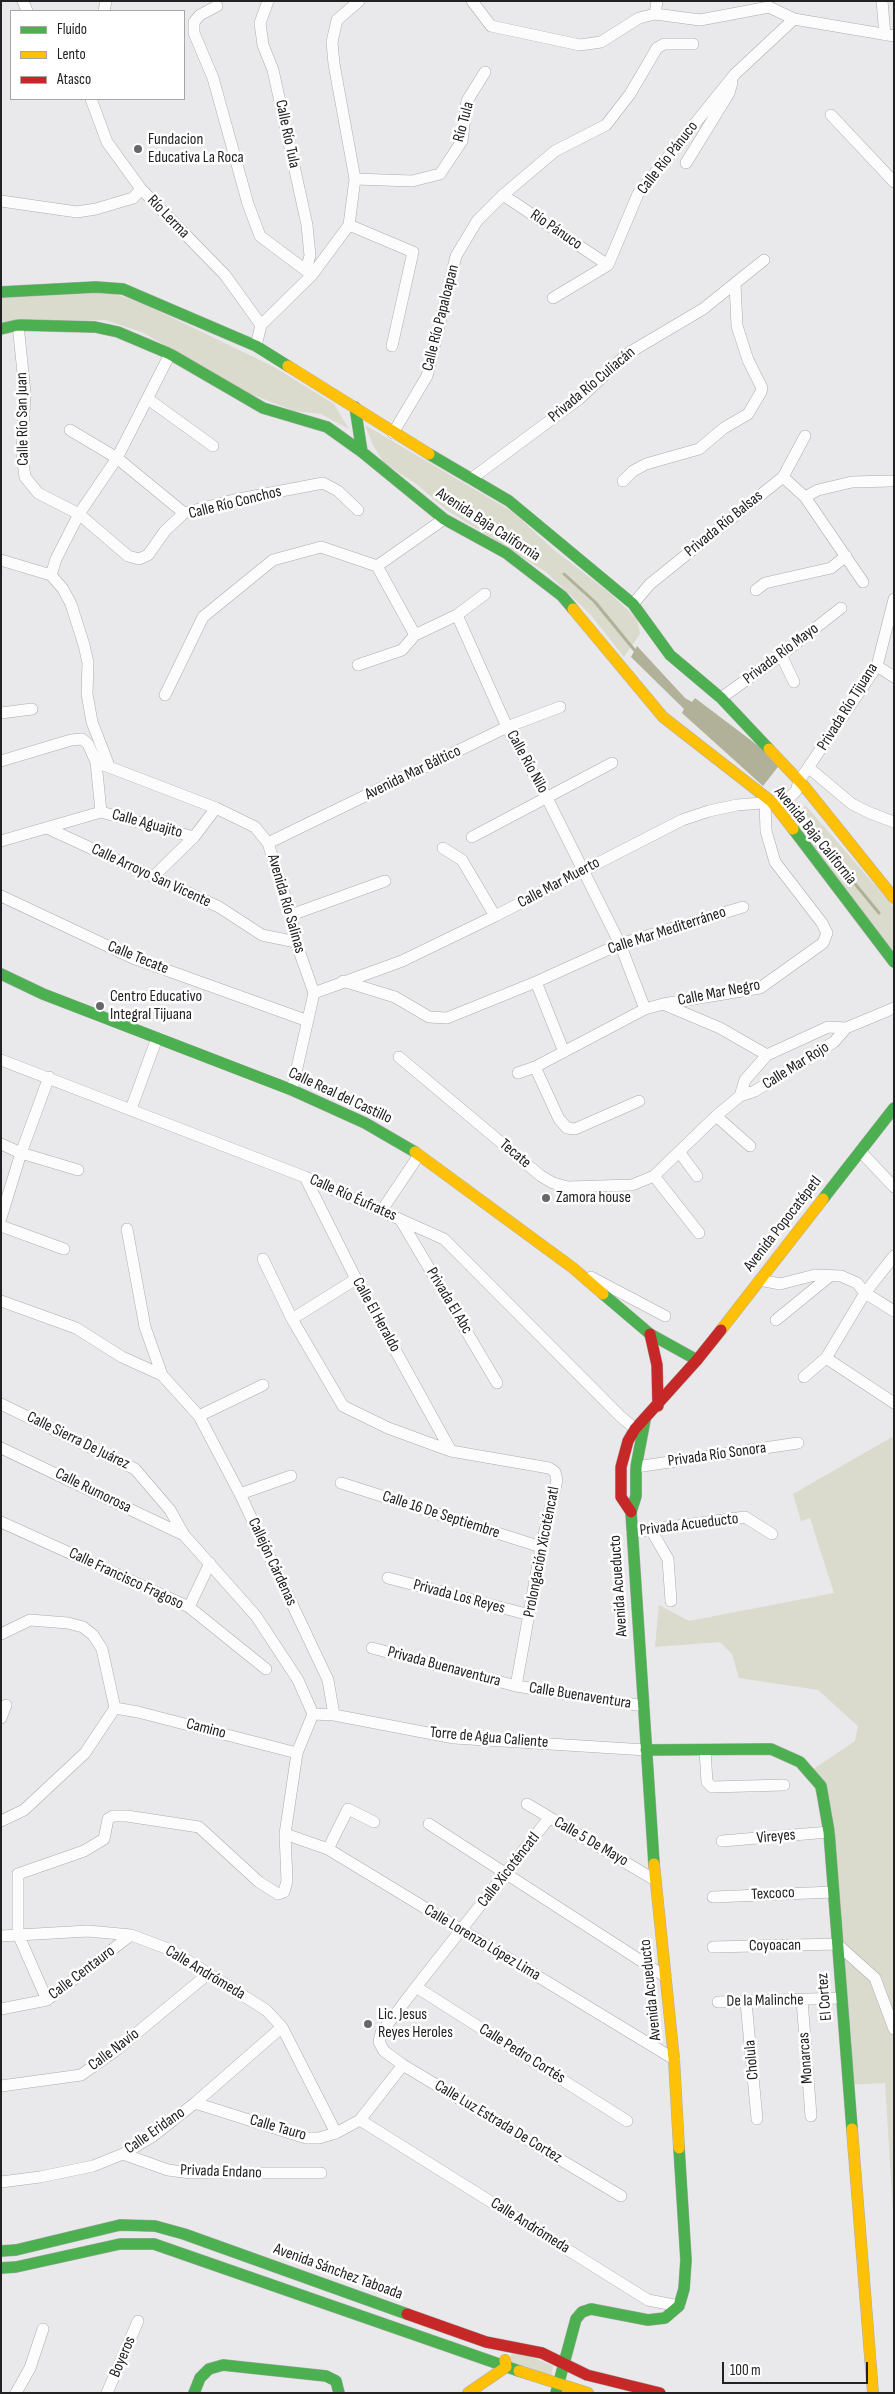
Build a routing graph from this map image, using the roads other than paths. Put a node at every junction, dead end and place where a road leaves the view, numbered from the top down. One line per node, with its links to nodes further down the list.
1 (268, 1): 25 (street, Calle Río Tula)
2 (359, 1): 17 (street)
3 (472, 1): 8 (street)
4 (656, 1): 8 (street)
5 (882, 1): 10 (street)
6 (769, 4): 8 (street); 9 (street)
7 (216, 6): 25 (street)
8 (655, 14)
9 (794, 19): 10 (street); 13 (street, Calle Río Pánuco)
10 (889, 35)
11 (693, 44): 20 (street, Calle Río Papaloapan)
12 (485, 72): 17 (street, Río Tula)
13 (735, 74): 16 (street); 24 (street, Calle Río Pánuco)
14 (91, 100): 19 (street, Río Lerma)
15 (831, 115): 18 (street)
16 (686, 163)
17 (355, 179): 22 (street)
18 (894, 182)
19 (141, 189): 21 (street); 30 (street, Río Lerma)
20 (503, 195): 24 (street, Río Pánuco); 38 (street, Calle Río Papaloapan)
21 (1, 201)
22 (349, 225): 25 (street); 33 (street)
23 (764, 260): 26 (street, Privada Río Culiacán)
24 (608, 265): 28 (street)
25 (309, 272): 30 (street)
26 (735, 284): 44 (street, Privada Río Culiacán); 45 (street)
27 (1, 292): 32 (street, Avenida Baja California)
28 (553, 298)
29 (18, 325): 31 (street, Avenida Baja California); 34 (street, Avenida Baja California); 50 (street, Calle Río San Juan)
30 (261, 325): 32 (street)
31 (1, 329)
32 (256, 346): 36 (street, Avenida Baja California)
33 (392, 346)
34 (170, 354): 35 (street); 41 (street, Avenida Baja California)
35 (148, 399): 40 (street); 42 (street)
36 (355, 407): 38 (street, Avenida Baja California); 41 (street)
37 (70, 430): 42 (street)
38 (394, 434): 44 (street, Avenida Baja California)
39 (804, 436): 43 (street, Privada Río Balsas)
40 (213, 446)
41 (362, 452): 51 (street, Avenida Baja California)
42 (117, 458): 49 (street); 50 (street)
43 (782, 477): 47 (street); 60 (street, Privada Río Balsas)
44 (471, 479): 60 (street, Avenida Baja California)
45 (623, 481)
46 (891, 481): 47 (street)
47 (805, 497): 52 (street)
48 (358, 510): 49 (street, Calle Río Conchos)
49 (184, 513): 50 (street, Calle Río Conchos)
50 (79, 514): 55 (street)
51 (444, 519): 54 (street); 82 (street, Avenida Baja California)
52 (846, 556): 56 (street); 57 (street)
53 (1, 560): 55 (street)
54 (377, 566): 63 (street); 69 (street)
55 (51, 575): 78 (street)
56 (864, 582)
57 (756, 590)
58 (485, 594): 62 (street)
59 (894, 599): 66 (street, Privada Río Tijuana)
60 (633, 604): 70 (street, Avenida Baja California)
61 (841, 608): 64 (street, Privada Río Mayo)
62 (457, 615): 63 (street); 74 (street, Calle Río Nilo)
63 (415, 634): 65 (street)
64 (781, 655): 68 (street); 70 (street, Privada Río Mayo)
65 (358, 665)
66 (877, 666): 67 (street); 79 (street, Privada Río Tijuana)
67 (894, 677)
68 (794, 682)
69 (165, 695)
70 (721, 698): 80 (street, Avenida Baja California)
71 (560, 707): 74 (street, Avenida Mar Báltico)
72 (32, 709): 73 (street)
73 (1, 712)
74 (508, 727): 81 (street, Calle Río Nilo); 90 (street, Avenida Mar Báltico)
75 (1, 761): 76 (street)
76 (96, 762): 78 (street, Avenida Río Salinas); 84 (street)
77 (612, 763): 81 (street)
78 (108, 766): 83 (street, Avenida Río Salinas)
79 (809, 768): 80 (street, Privada Río Tijuana); 85 (street)
80 (799, 781): 82 (street, Calle Mar Muerto); 96 (street, Avenida Baja California)
81 (547, 798): 88 (street); 92 (street, Calle Río Nilo)
82 (769, 802): 92 (street, Calle Mar Muerto); 102 (street, Avenida Baja California); 107 (street, Calle Mar Negro)
83 (216, 808): 87 (street); 90 (street, Avenida Río Salinas)
84 (101, 812): 86 (street); 87 (street, Calle Aguajito)
85 (894, 822)
86 (48, 828): 89 (street); 93 (street, Calle Arroyo San Vicente)
87 (194, 837): 93 (street)
88 (472, 837)
89 (1, 840)
90 (268, 843): 98 (street, Avenida Río Salinas)
91 (443, 848): 99 (street)
92 (584, 869): 99 (street, Calle Mar Muerto); 101 (street, Calle Río Nilo)
93 (153, 877): 100 (street, Calle Arroyo San Vicente)
94 (385, 881): 98 (street)
95 (1, 896): 110 (street, Calle Tecate)
96 (894, 898)
97 (743, 907): 101 (street, Calle Mar Mediterráneo)
98 (291, 915): 100 (street, Avenida Río Salinas)
99 (495, 916): 104 (street, Calle Mar Muerto)
100 (296, 942): 106 (street, Avenida Río Salinas)
101 (620, 944): 105 (street, Calle Mar Mediterráneo); 109 (street, Calle Río Nilo)
102 (894, 962)
103 (1, 974): 112 (street, Calle Real del Castillo)
104 (343, 981): 105 (street, Calle Mar Mediterráneo); 106 (street, Calle Mar Muerto)
105 (536, 982): 113 (street)
106 (314, 993): 110 (street)
107 (663, 1004): 109 (street, Calle Mar Negro); 114 (street)
108 (894, 1008): 111 (street, Calle Mar Rojo)
109 (646, 1009): 113 (street, Calle Mar Negro)
110 (308, 1021): 120 (street)
111 (846, 1028): 114 (street, Calle Mar Rojo); 121 (street, Calle Mar Rojo)
112 (157, 1038): 120 (street, Calle Real del Castillo); 124 (street)
113 (564, 1052): 117 (street, Calle Mar Negro)
114 (767, 1054): 121 (street, Calle Mar Rojo)
115 (399, 1057): 133 (street, Tecate)
116 (1, 1060): 119 (street, Calle Río Éufrates)
117 (535, 1068): 118 (street, Calle Mar Negro); 122 (street)
118 (518, 1073)
119 (50, 1077): 124 (street, Calle Río Éufrates); 129 (street)
120 (292, 1090): 131 (street, Calle Real del Castillo)
121 (740, 1096): 125 (street, Calle Mar Rojo)
122 (639, 1101)
123 (894, 1108): 128 (street, Avenida Popocatépetl)
124 (131, 1109): 135 (street, Calle Río Éufrates)
125 (716, 1116): 127 (street); 130 (street, Calle Mar Rojo)
126 (1, 1144): 129 (street)
127 (750, 1146)
128 (861, 1152): 136 (street); 149 (street, Avenida Popocatépetl)
129 (21, 1153): 132 (street); 138 (street)
130 (680, 1153): 133 (street, Calle Mar Rojo); 134 (street)
131 (418, 1155): 137 (street); 146 (street, Calle Real del Castillo)
132 (78, 1170)
133 (654, 1176): 142 (street)
134 (697, 1176)
135 (305, 1177): 137 (street, Calle Río Éufrates); 148 (street, Calle El Heraldo)
136 (894, 1188)
137 (382, 1210): 139 (street, Calle Río Éufrates)
138 (1, 1218)
139 (400, 1219): 161 (street, Privada El Abc); 167 (street, Calle Río Éufrates)
140 (1, 1226): 143 (street)
141 (127, 1229): 159 (street, Callejón Cárdenas)
142 (698, 1233)
143 (64, 1249)
144 (894, 1256): 150 (street)
145 (264, 1259): 154 (street, Prolongación Xicoténcatl)
146 (573, 1268): 153 (street); 156 (street, Calle Real del Castillo)
147 (830, 1276): 149 (street); 150 (street); 155 (street)
148 (356, 1279): 154 (street); 170 (street, Calle El Heraldo)
149 (760, 1280): 158 (street, Avenida Popocatépetl)
150 (865, 1293): 152 (street); 157 (street)
151 (1, 1301): 159 (street)
152 (894, 1311)
153 (664, 1316)
154 (292, 1320): 170 (street, Prolongación Xicoténcatl)
155 (776, 1320)
156 (650, 1334): 158 (street, Calle Real del Castillo); 165 (street)
157 (826, 1358): 160 (street); 163 (street)
158 (697, 1360): 165 (street, Avenida Acueducto)
159 (162, 1375): 166 (street, Callejón Cárdenas)
160 (804, 1377)
161 (497, 1383)
162 (263, 1385): 166 (street)
163 (894, 1403)
164 (1, 1404): 180 (street, Calle Sierra De Juárez)
165 (658, 1406): 167 (street, Avenida Acueducto)
166 (199, 1416): 174 (street, Callejón Cárdenas)
167 (639, 1432): 171 (street, Avenida Acueducto); 175 (street, Avenida Acueducto)
168 (798, 1443): 171 (street, Privada Río Sonora)
169 (1, 1448): 180 (street, Calle Rumorosa)
170 (452, 1451): 181 (street, Prolongación Xicoténcatl)
171 (636, 1467): 175 (street, Avenida Acueducto)
172 (291, 1476): 174 (street)
173 (341, 1483): 181 (street, Calle 16 De Septiembre)
174 (240, 1494): 195 (street, Callejón Cárdenas)
175 (631, 1512): 178 (street, Avenida Acueducto)
176 (1, 1522): 185 (street, Calle Francisco Fragoso)
177 (651, 1530): 178 (street, Privada Acueducto); 179 (street, Privada Acueducto); 184 (street)
178 (632, 1532): 192 (street, Avenida Acueducto)
179 (772, 1534)
180 (184, 1535): 182 (street)
181 (541, 1547): 186 (street, Prolongación Xicoténcatl)
182 (210, 1562): 185 (street); 194 (street)
183 (388, 1578): 186 (street, Privada Los Reyes)
184 (671, 1601)
185 (189, 1607): 189 (street, Calle Francisco Fragoso)
186 (530, 1615): 190 (street, Prolongación Xicoténcatl)
187 (1, 1634): 193 (street)
188 (372, 1648): 190 (street, Privada Buenaventura)
189 (266, 1669)
190 (516, 1686): 192 (street, Calle Buenaventura)
191 (6, 1705): 196 (street)
192 (644, 1706): 197 (street, Avenida Acueducto)
193 (115, 1708): 199 (street, Camino); 203 (street)
194 (313, 1714): 195 (street); 199 (street)
195 (334, 1715): 197 (street, Torre de Agua Caliente)
196 (1, 1718)
197 (646, 1750): 198 (street, El Cortez); 211 (street, Avenida Acueducto)
198 (705, 1750): 200 (street); 206 (street, El Cortez)
199 (297, 1753): 207 (street)
200 (784, 1785)
201 (526, 1804): 202 (street, Calle 5 De Mayo)
202 (549, 1818): 210 (street, Calle Xicoténcatl); 211 (street, Calle 5 De Mayo)
203 (1, 1821)
204 (374, 1822): 209 (street)
205 (429, 1824): 210 (street)
206 (829, 1832): 208 (street, Vireyes); 212 (street, El Cortez)
207 (285, 1834): 209 (street, Calle Lorenzo López Lima); 215 (street)
208 (722, 1841)
209 (328, 1849): 214 (street, Calle Lorenzo López Lima)
210 (507, 1874): 214 (street, Calle Xicoténcatl); 221 (street)
211 (655, 1880): 221 (street, Avenida Acueducto)
212 (834, 1892): 213 (street, Texcoco); 218 (street, El Cortez)
213 (713, 1897)
214 (462, 1931): 222 (street, Calle Xicoténcatl); 232 (street, Calle Lorenzo López Lima)
215 (18, 1934): 216 (street, Calle Andrómeda); 217 (street, Calle Andrómeda); 224 (street)
216 (131, 1935): 220 (street, Calle Andrómeda); 224 (street, Calle Centauro)
217 (1, 1936)
218 (837, 1944): 219 (street, Coyoacan); 223 (street, El Cortez); 230 (street)
219 (713, 1947)
220 (208, 1974): 229 (street, Calle Andrómeda); 234 (street, Calle Navío)
221 (666, 1977): 232 (street, Avenida Acueducto)
222 (416, 1987): 231 (street, Calle Xicoténcatl); 239 (street, Calle Pedro Cortés)
223 (841, 1998): 225 (street, De la Malinche); 261 (street, El Cortez)
224 (47, 2000): 228 (street, Calle Centauro)
225 (802, 2000): 227 (street, De la Malinche); 236 (street, Monarcas)
226 (718, 2002): 227 (street, De la Malinche)
227 (746, 2002): 237 (street, Cholula)
228 (1, 2009)
229 (282, 2027): 235 (street, Calle Eridano); 240 (street, Calle Andrómeda)
230 (894, 2029)
231 (379, 2042): 233 (street, Calle Luz Estrada De Cortez)
232 (674, 2060): 247 (street, Avenida Acueducto)
233 (403, 2065): 238 (street); 244 (street, Calle Luz Estrada De Cortez)
234 (1, 2086)
235 (195, 2103): 240 (street, Calle Tauro); 241 (street, Calle Eridano)
236 (811, 2116)
237 (758, 2119)
238 (360, 2120): 240 (street, Calle Tauro); 247 (street, Calle Andrómeda)
239 (627, 2121)
240 (336, 2133)
241 (123, 2154): 242 (street, Privada Endano); 243 (street, Calle Eridano)
242 (321, 2173)
243 (1, 2182)
244 (621, 2196)
245 (1, 2251): 250 (street, Avenida Sánchez Taboada)
246 (1, 2268): 252 (street, Avenida Sánchez Taboada)
247 (679, 2306): 251 (street)
248 (138, 2321): 255 (street, Boyeros)
249 (43, 2329): 254 (street)
250 (514, 2347): 251 (street, Avenida Sánchez Taboada); 252 (street)
251 (563, 2364): 253 (street); 260 (street, Avenida Sánchez Taboada)
252 (506, 2367): 253 (street, Avenida Sánchez Taboada); 258 (street)
253 (556, 2389): 259 (street, Avenida Sánchez Taboada)
254 (16, 2393)
255 (107, 2393)
256 (194, 2393): 257 (street)
257 (339, 2393)
258 (468, 2393)
259 (588, 2393)
260 (660, 2393)
261 (873, 2393)

